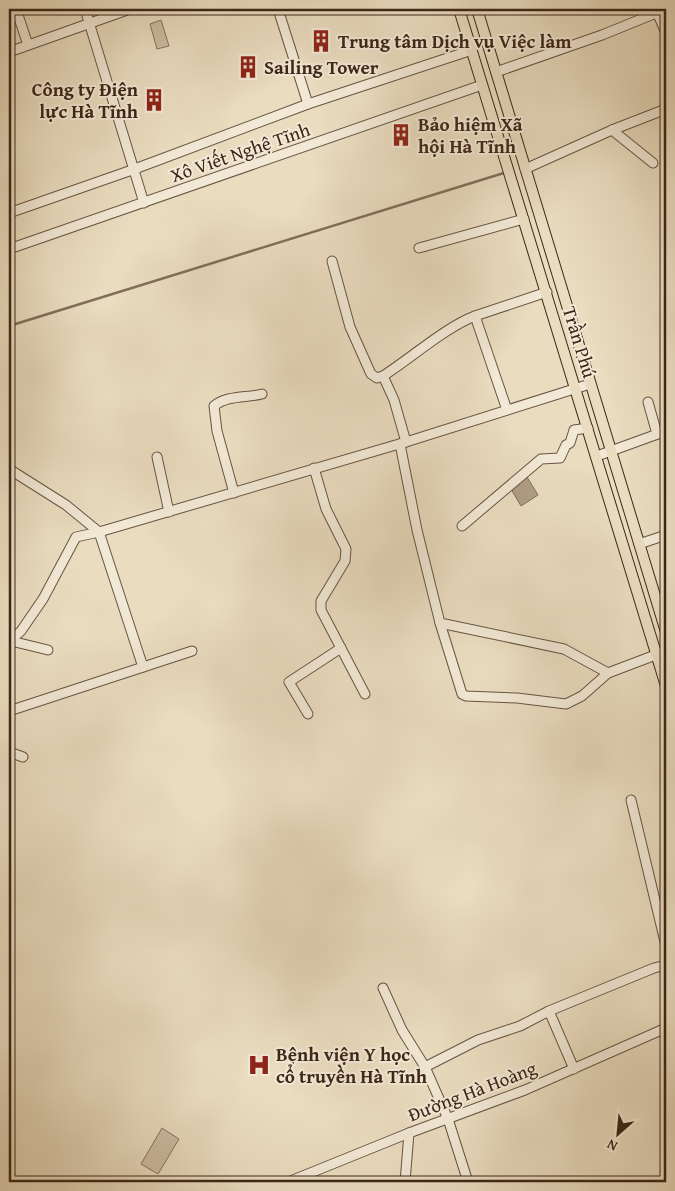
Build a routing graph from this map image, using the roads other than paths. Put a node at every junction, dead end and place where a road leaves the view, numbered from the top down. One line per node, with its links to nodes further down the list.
1 (16, 9): 10 (street)
2 (85, 9): 8 (street)
3 (130, 9): 8 (street)
4 (278, 9): 15 (street)
5 (459, 9): 11 (main road, Trần Phú)
6 (477, 9): 13 (main road, Trần Phú)
7 (662, 10): 9 (street); 13 (street)
8 (90, 24): 10 (street); 20 (street)
9 (666, 33)
10 (28, 45): 12 (street)
11 (472, 50): 14 (main road, Trần Phú); 15 (street, Xô Viết Nghệ Tĩnh)
12 (9, 52)
13 (496, 72): 19 (main road, Trần Phú)
14 (482, 85): 21 (street, Xô Viết Nghệ Tĩnh); 23 (main road, Trần Phú)
15 (308, 104): 20 (street, Xô Viết Nghệ Tĩnh)
16 (666, 109): 17 (street)
17 (612, 130): 18 (street); 19 (street)
18 (653, 164)
19 (526, 169): 30 (main road, Trần Phú)
20 (132, 170): 21 (street); 22 (street, Xô Viết Nghệ Tĩnh)
21 (144, 203): 25 (street, Xô Viết Nghệ Tĩnh)
22 (9, 213)
23 (524, 219): 24 (street); 27 (main road, Trần Phú)
24 (419, 248)
25 (9, 249)
26 (332, 261): 29 (street)
27 (547, 292): 28 (street); 31 (main road, Trần Phú)
28 (475, 316): 29 (street); 34 (street)
29 (383, 376): 37 (street)
30 (590, 384): 31 (street); 38 (main road, Trần Phú)
31 (576, 388): 34 (street); 35 (main road, Trần Phú)
32 (262, 394): 43 (street)
33 (648, 402): 36 (street)
34 (507, 410): 37 (street)
35 (588, 428): 39 (main road, Trần Phú); 45 (street)
36 (662, 433): 38 (street)
37 (403, 443): 41 (street); 49 (street)
38 (611, 452): 39 (street); 48 (main road, Trần Phú)
39 (597, 456): 55 (main road, Trần Phú)
40 (157, 458): 44 (street)
41 (314, 468): 43 (street); 52 (street)
42 (9, 469): 46 (street)
43 (234, 493): 44 (street)
44 (169, 512): 46 (street)
45 (462, 526)
46 (99, 532): 51 (street); 56 (street)
47 (666, 535): 48 (street)
48 (639, 544): 50 (main road, Trần Phú)
49 (440, 623): 57 (street); 57 (street)
50 (666, 632)
51 (10, 642): 53 (street)
52 (341, 648): 59 (street); 61 (street)
53 (48, 650)
54 (192, 651): 56 (street)
55 (662, 653): 57 (street); 58 (main road, Trần Phú)
56 (143, 667): 60 (street)
57 (608, 673)
58 (666, 686)
59 (365, 694)
60 (9, 711)
61 (308, 714)
62 (9, 752): 63 (street)
63 (23, 757)
64 (631, 800): 65 (street)
65 (666, 946)
66 (666, 965): 68 (street)
67 (383, 988): 70 (street)
68 (549, 1011): 70 (street); 71 (street)
69 (666, 1028): 71 (street, Đường Hà Hoàng)
70 (425, 1066): 72 (street)
71 (574, 1069): 72 (street, Đường Hà Hoàng)
72 (448, 1119): 73 (street, Đường Hà Hoàng); 76 (street)
73 (409, 1133): 74 (street, Đường Hà Hoàng); 75 (street)
74 (288, 1182)
75 (405, 1182)
76 (468, 1182)

